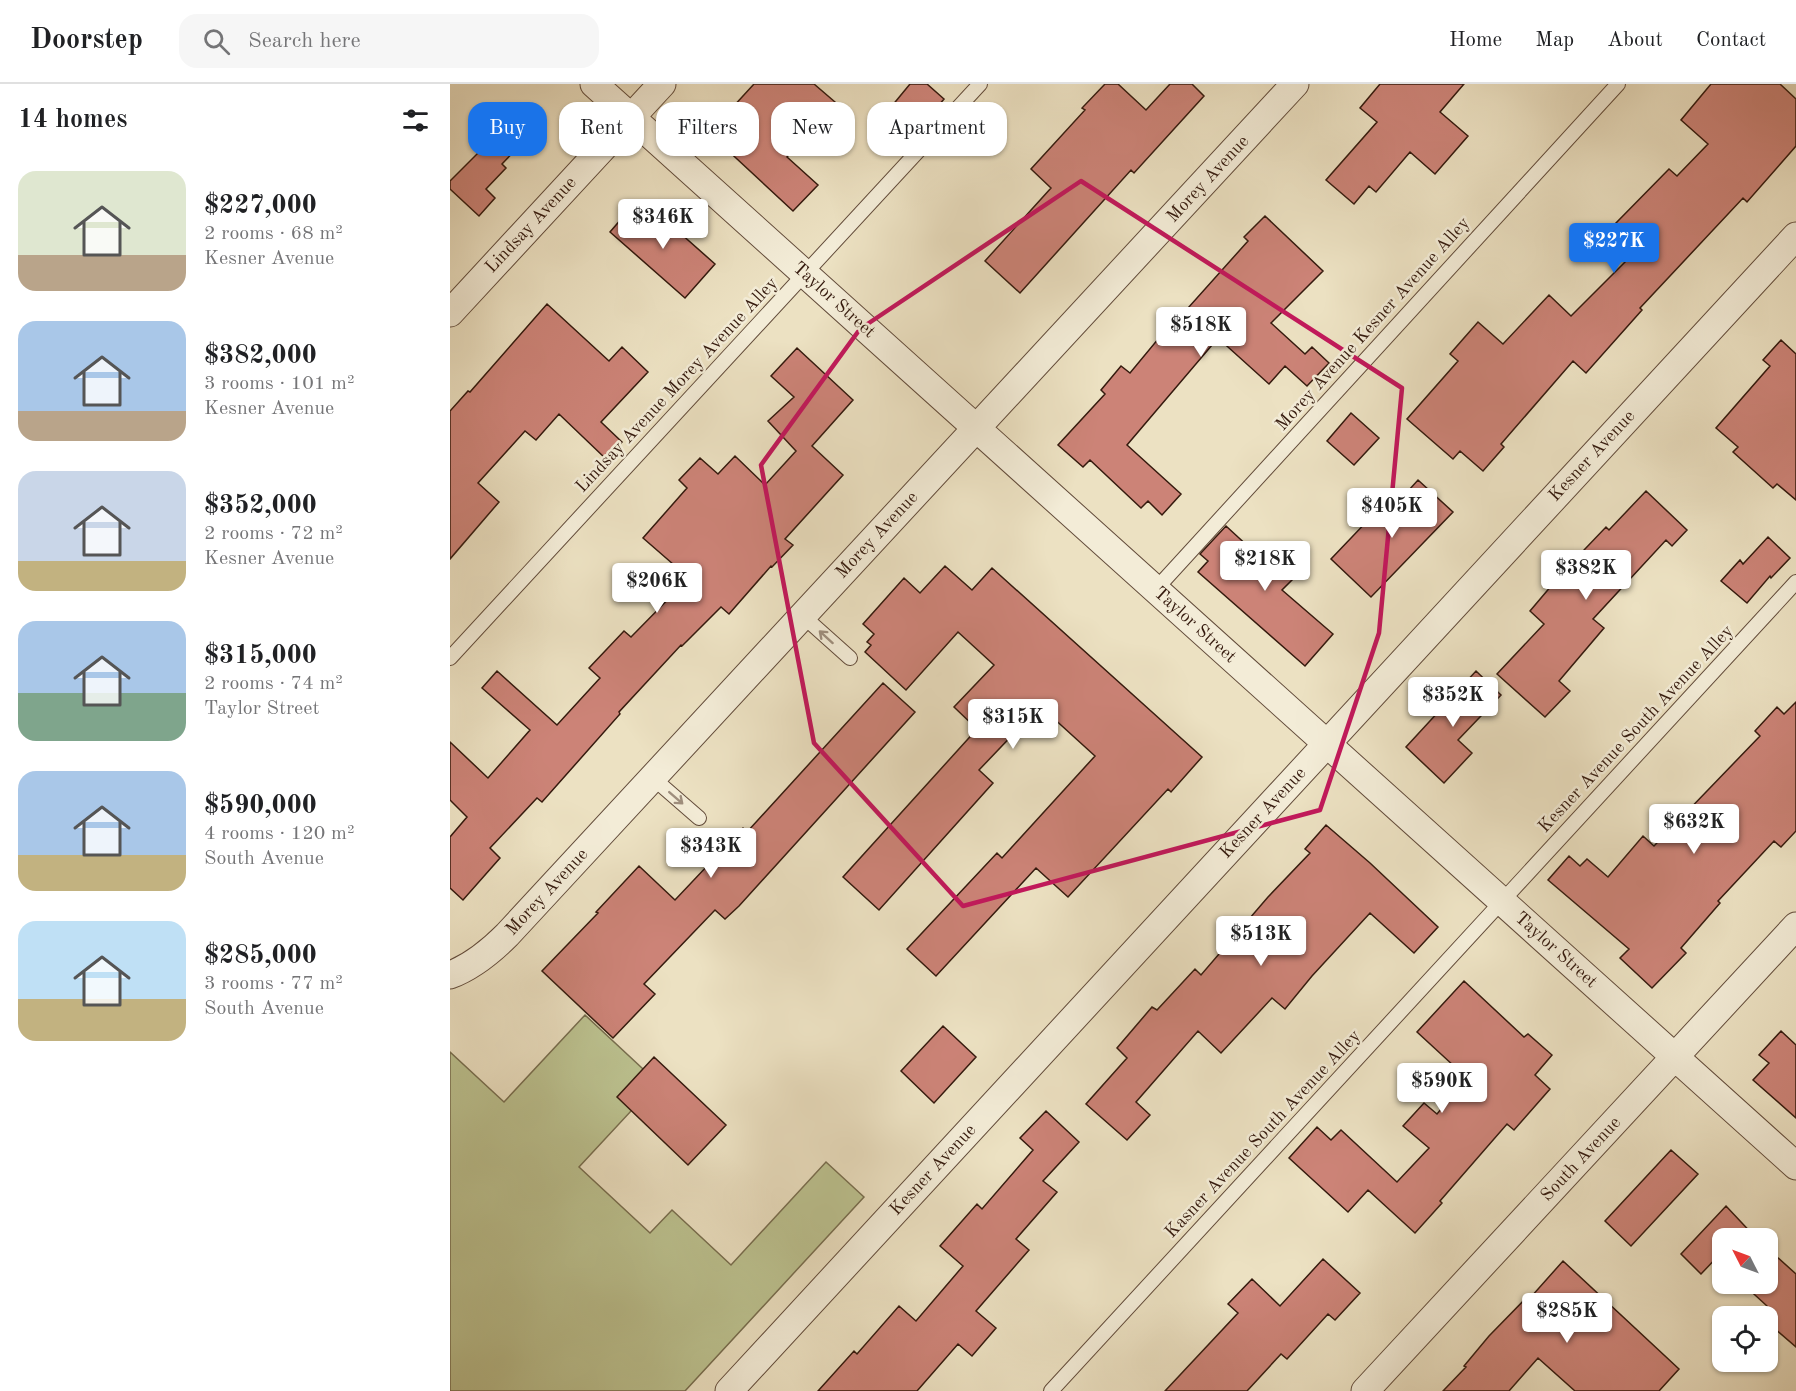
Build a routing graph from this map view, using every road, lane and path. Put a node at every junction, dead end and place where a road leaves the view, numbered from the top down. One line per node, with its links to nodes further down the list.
1 (594, 84): 6 (street, Taylor Street)
2 (662, 84): 7 (street, Lindsay Avenue)
3 (980, 84): 11 (lane, Lindsay Avenue Morey Avenue Alley)
4 (1295, 84): 13 (street, Morey Avenue)
5 (1618, 84): 15 (lane, Morey Avenue Kesner Avenue Alley)
6 (614, 102)
7 (644, 103)
8 (644, 129): 11 (street, Taylor Street)
9 (595, 156): 12 (street, Lindsay Avenue)
10 (1796, 236): 19 (street, Kesner Avenue)
11 (805, 274): 13 (street, Taylor Street); 17 (lane, Lindsay Avenue Morey Avenue Alley)
12 (450, 313)
13 (976, 429): 15 (street, Taylor Street); 16 (street, Morey Avenue)
14 (1796, 582): 22 (lane, Kesner Avenue South Avenue Alley)
15 (1156, 589): 19 (street, Taylor Street)
16 (803, 616): 18 (lane, one-way to 16); 20 (street, Morey Avenue)
17 (450, 658)
18 (850, 658)
19 (1327, 744): 22 (street, Taylor Street); 27 (street, Kesner Avenue)
20 (653, 778): 21 (lane, one-way to 21); 24 (street, Morey Avenue)
21 (699, 818)
22 (1502, 901): 25 (street, Taylor Street); 28 (lane, Kasner Avenue South Avenue Alley)
23 (1796, 926): 25 (street, South Avenue)
24 (450, 975)
25 (1675, 1057): 26 (street, Taylor Street); 29 (street, South Avenue)
26 (1796, 1166)
27 (746, 1386)
28 (1051, 1391)
29 (1365, 1391)

